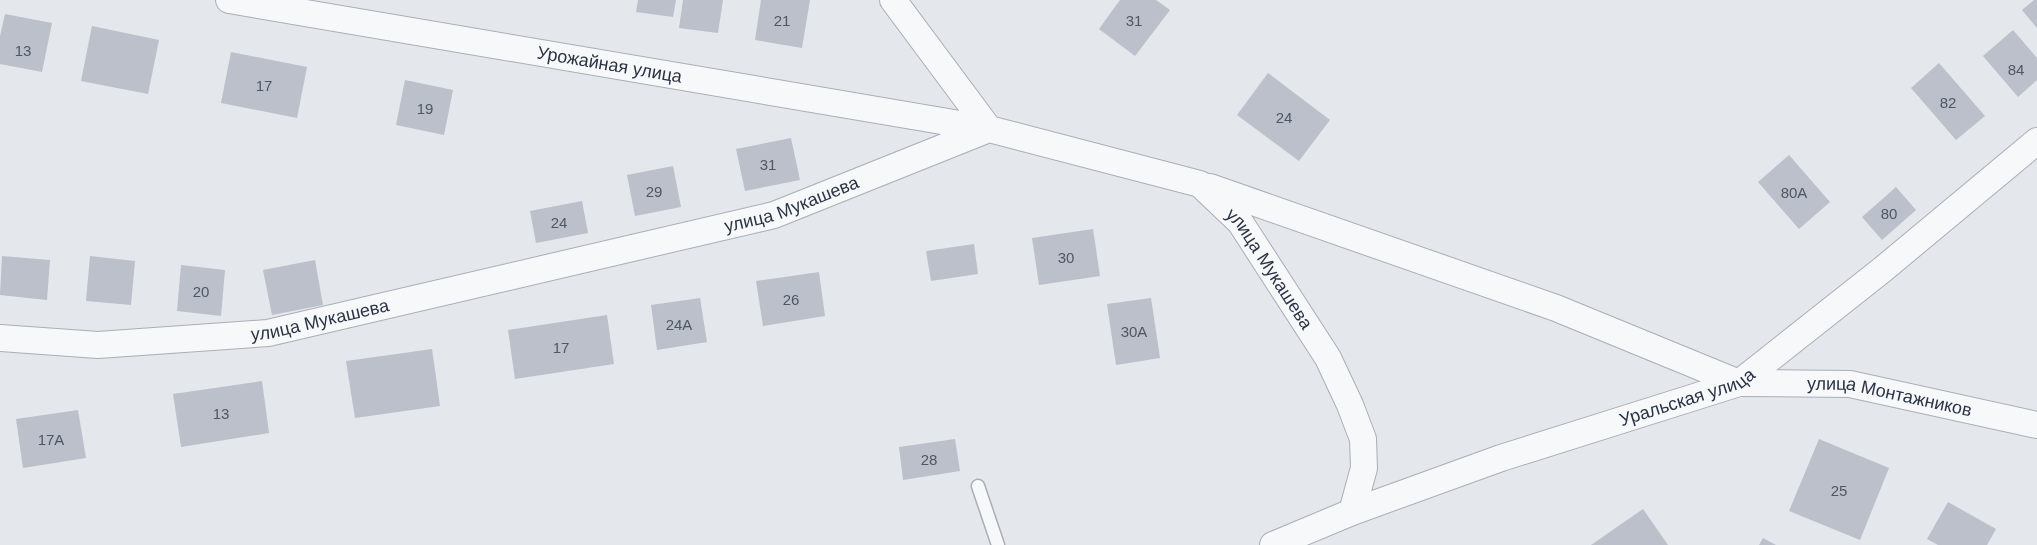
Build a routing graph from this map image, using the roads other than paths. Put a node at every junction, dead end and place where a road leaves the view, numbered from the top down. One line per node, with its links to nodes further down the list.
1 (229, 0): 3 (street, Урожайная улица)
2 (893, 0): 3 (street)
3 (989, 129): 5 (street, улица Мукашева); 6 (street, улица Мукашева)
4 (2037, 141): 7 (street, Уральская улица)
5 (1200, 184): 7 (street); 10 (street, улица Мукашева)
6 (0, 338)
7 (1739, 383): 8 (street, улица Монтажников); 10 (street, Уральская улица)
8 (2037, 425)
9 (978, 486): 11 (lane)
10 (1352, 512): 12 (street, Уральская улица)
11 (998, 545)
12 (1273, 545)

